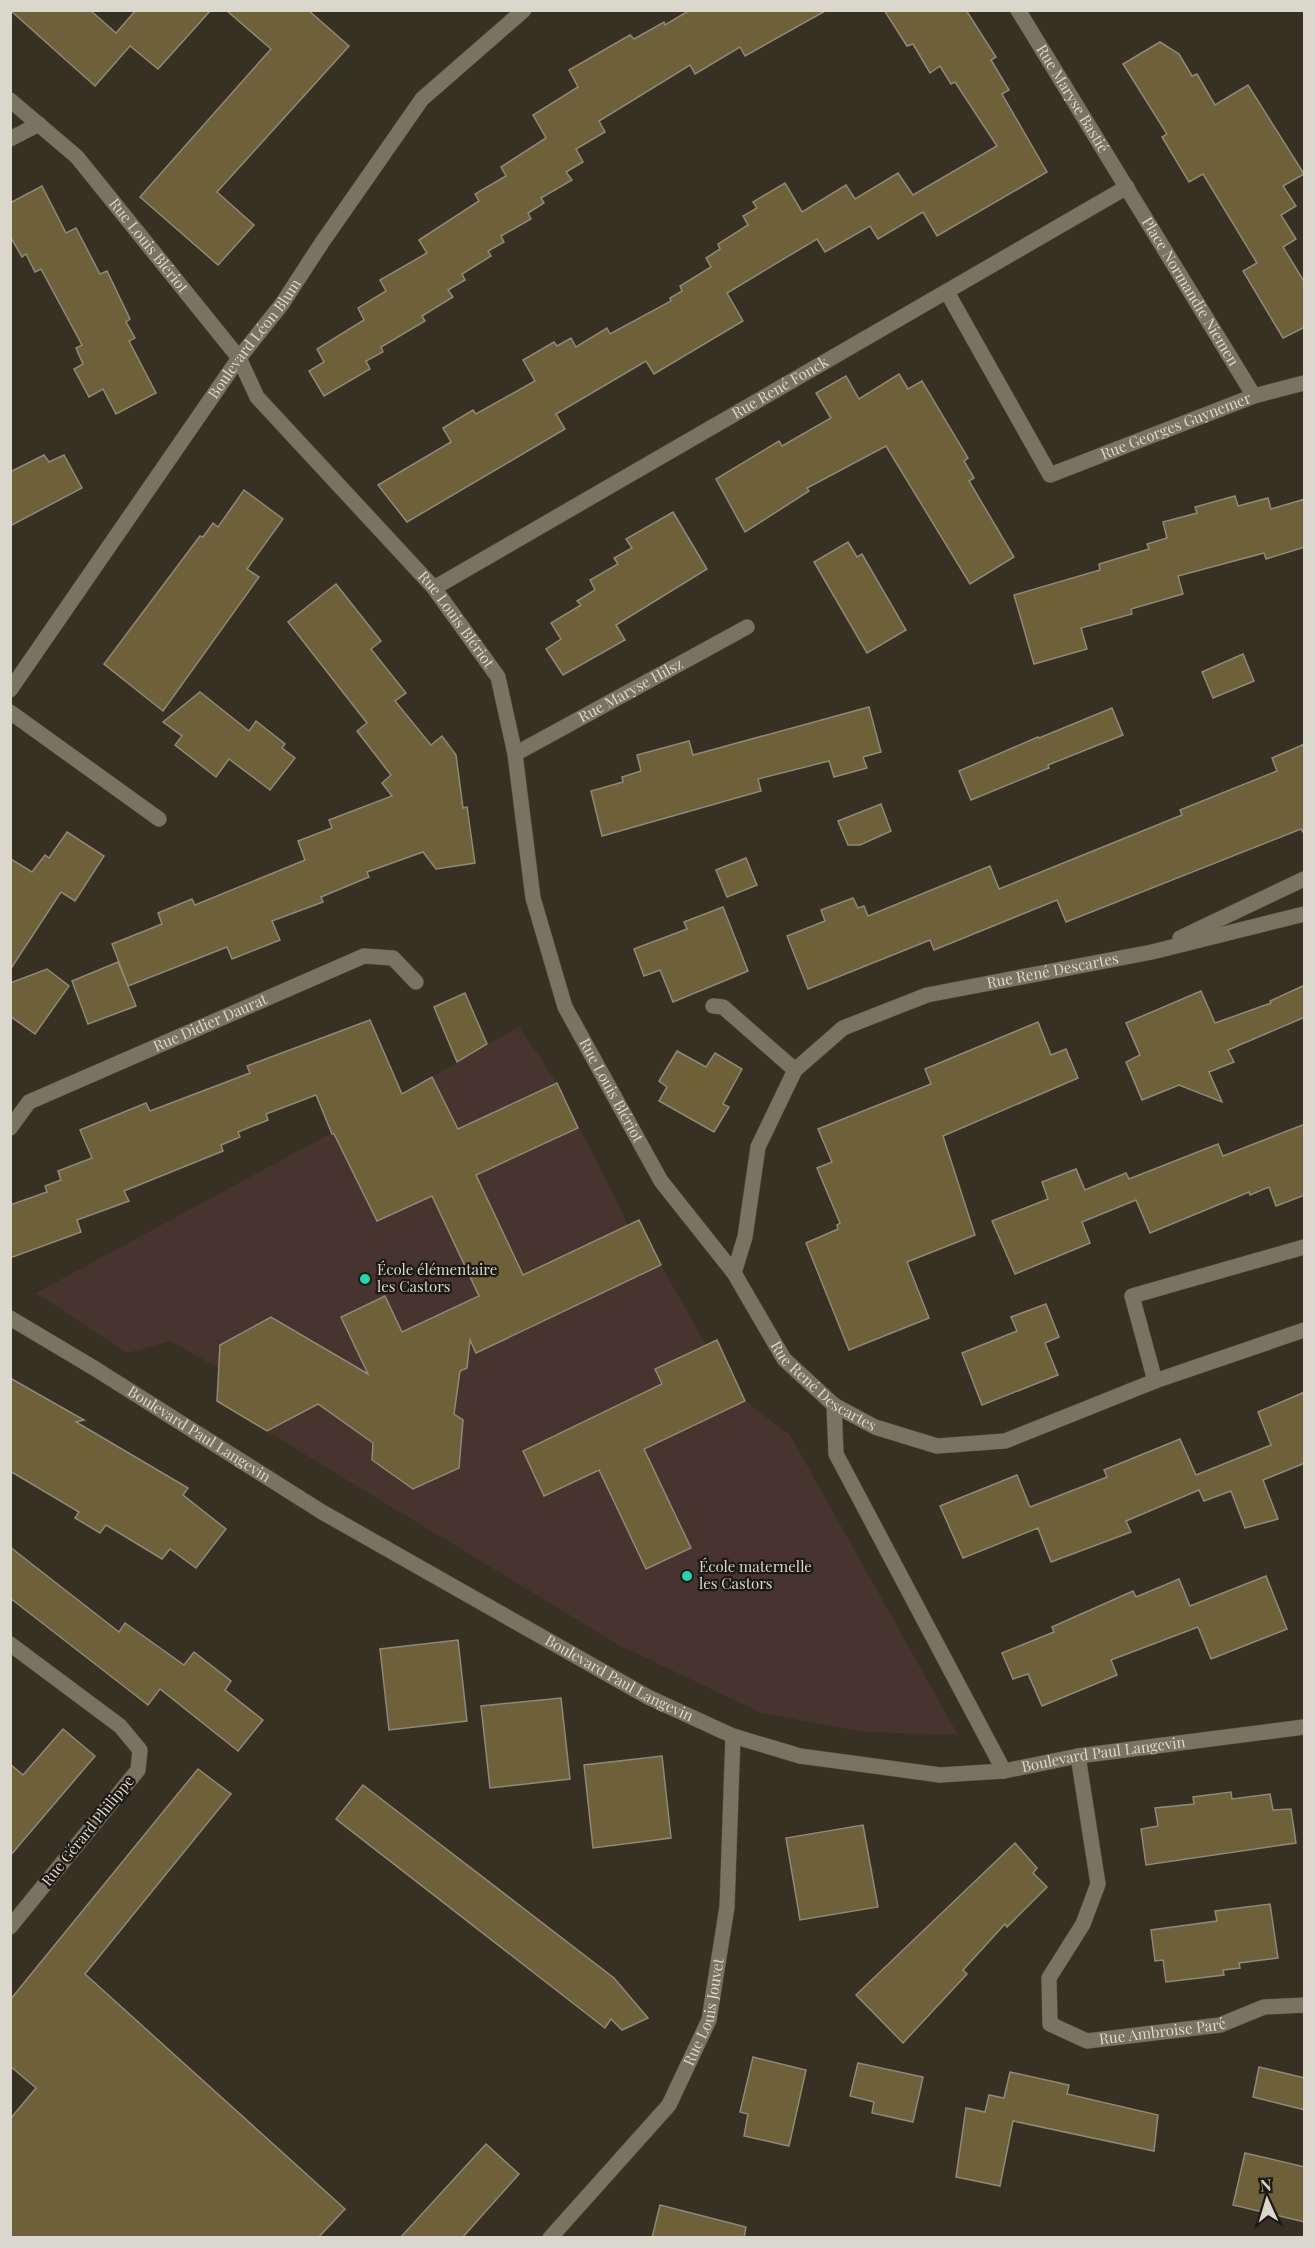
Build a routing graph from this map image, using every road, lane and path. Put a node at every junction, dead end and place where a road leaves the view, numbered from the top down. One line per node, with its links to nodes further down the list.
1 (524, 10): 8 (street, Boulevard Léon Blum)
2 (1018, 10): 6 (street, Rue Maryse Bastié)
3 (10, 100): 4 (street, Rue Louis Blériot)
4 (39, 124): 5 (street); 8 (street, Rue Louis Blériot)
5 (10, 139)
6 (1127, 187): 7 (street, Rue René Fonck); 10 (street, Place Normandie Niemen)
7 (947, 292): 10 (street, Rue Georges Guynemer); 11 (street, Rue René Fonck)
8 (239, 358): 11 (street, Rue Louis Blériot); 13 (street, Boulevard Léon Blum)
9 (1305, 383): 10 (street, Rue Georges Guynemer)
10 (1254, 396)
11 (434, 588): 15 (street, Rue Louis Blériot)
12 (747, 627): 15 (street, Rue Maryse Hilsz)
13 (10, 690)
14 (10, 712): 16 (street)
15 (515, 754): 25 (street, Rue Louis Blériot)
16 (159, 819)
17 (1305, 879): 19 (street, Rue René Descartes)
18 (1305, 914): 19 (street, Rue René Descartes)
19 (1152, 952): 22 (street, Rue René Descartes)
20 (416, 982): 23 (street, Rue Didier Daurat)
21 (713, 1006): 22 (street)
22 (795, 1070): 25 (street, Rue René Descartes)
23 (10, 1128)
24 (1305, 1247): 28 (street)
25 (734, 1273): 29 (street, Rue René Descartes)
26 (10, 1318): 32 (street, Boulevard Paul Langevin)
27 (1305, 1330): 28 (street, Rue René Descartes)
28 (1155, 1381): 29 (street, Rue René Descartes)
29 (834, 1405): 34 (street)
30 (10, 1644): 35 (street, Rue Gérard Philippe)
31 (1305, 1727): 33 (street, Boulevard Paul Langevin)
32 (733, 1736): 34 (street, Boulevard Paul Langevin); 37 (street, Rue Louis Jouvet)
33 (1078, 1756): 34 (street, Boulevard Paul Langevin); 36 (street, Rue Ambroise Paré)
34 (1004, 1772)
35 (10, 1927)
36 (1305, 2005)
37 (550, 2238)

